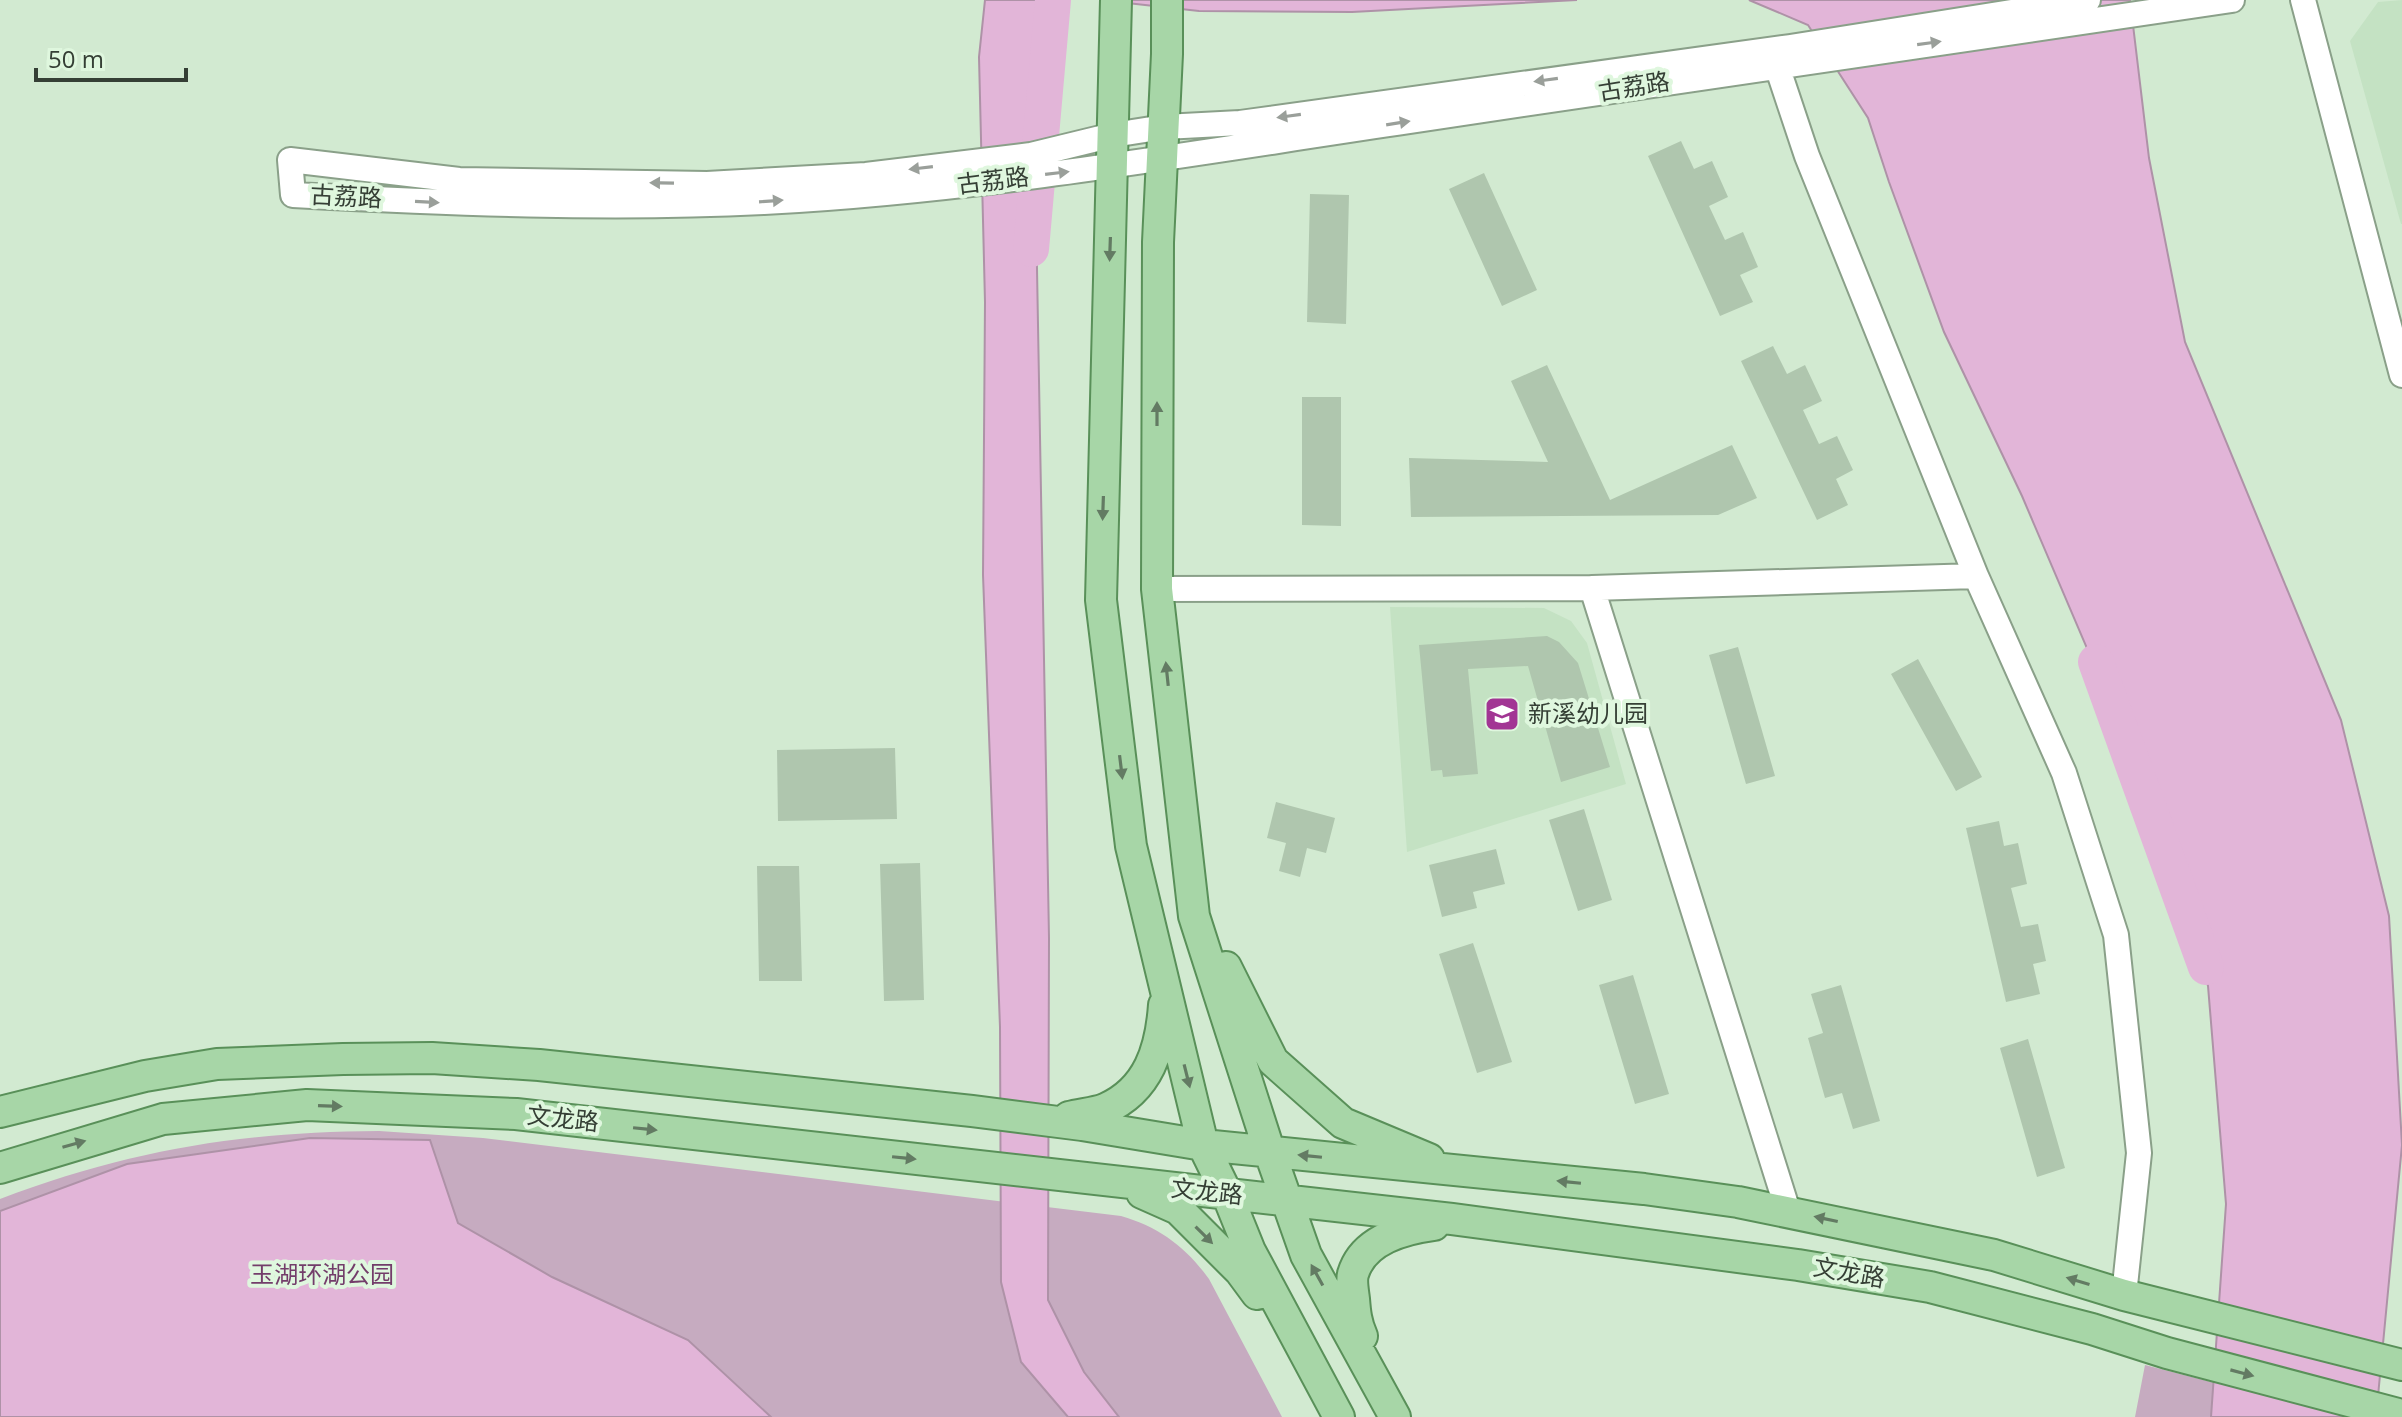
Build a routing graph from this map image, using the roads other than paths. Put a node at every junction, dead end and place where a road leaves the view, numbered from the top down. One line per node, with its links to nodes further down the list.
1 (1116, 0): 8 (main road)
2 (1167, 0): 7 (main road)
3 (2088, 0): 6 (street, 古荔路)
4 (2232, 0): 6 (street, 古荔路, one-way to 4)
5 (2303, 0): 11 (street)
6 (1788, 58): 7 (street, 古荔路, one-way to 7); 9 (street, 古荔路, one-way to 6); 12 (street)
7 (1164, 127): 8 (street, 古荔路); 9 (main road)
8 (1113, 135): 10 (main road); 10 (street, 古荔路, one-way to 10)
9 (1162, 158): 10 (street, 古荔路); 14 (main road, one-way to 9)
10 (1113, 167): 16 (main road, one-way to 16)
11 (2402, 375)
12 (1976, 576): 13 (street); 28 (street)
13 (1592, 588): 14 (street); 26 (street)
14 (1157, 589): 15 (main road, one-way to 14)
15 (1186, 843): 20 (main road); 22 (main road)
16 (1165, 987): 18 (main road); 19 (main road, one-way to 19)
17 (0, 1112): 18 (main road, 文龙路)
18 (1051, 1121): 19 (main road, 文龙路)
19 (1203, 1145): 20 (main road, 文龙路); 24 (main road)
20 (1270, 1153): 22 (main road, 文龙路, one-way to 20); 25 (main road)
21 (0, 1168): 23 (main road, 文龙路, one-way to 23)
22 (1456, 1171): 26 (main road, 文龙路, one-way to 22)
23 (1114, 1181): 24 (main road, 文龙路); 30 (main road, one-way to 30)
24 (1227, 1194): 25 (main road, 文龙路); 30 (main road)
25 (1288, 1201): 27 (main road, 文龙路); 33 (main road, one-way to 25)
26 (1788, 1211): 28 (main road, 文龙路, one-way to 26)
27 (1471, 1221): 31 (main road, 文龙路, one-way to 31); 33 (main road)
28 (2124, 1295): 29 (main road, 文龙路)
29 (2402, 1365)
30 (1322, 1385): 32 (main road)
31 (2402, 1415)
32 (1339, 1417)
33 (1398, 1417)

